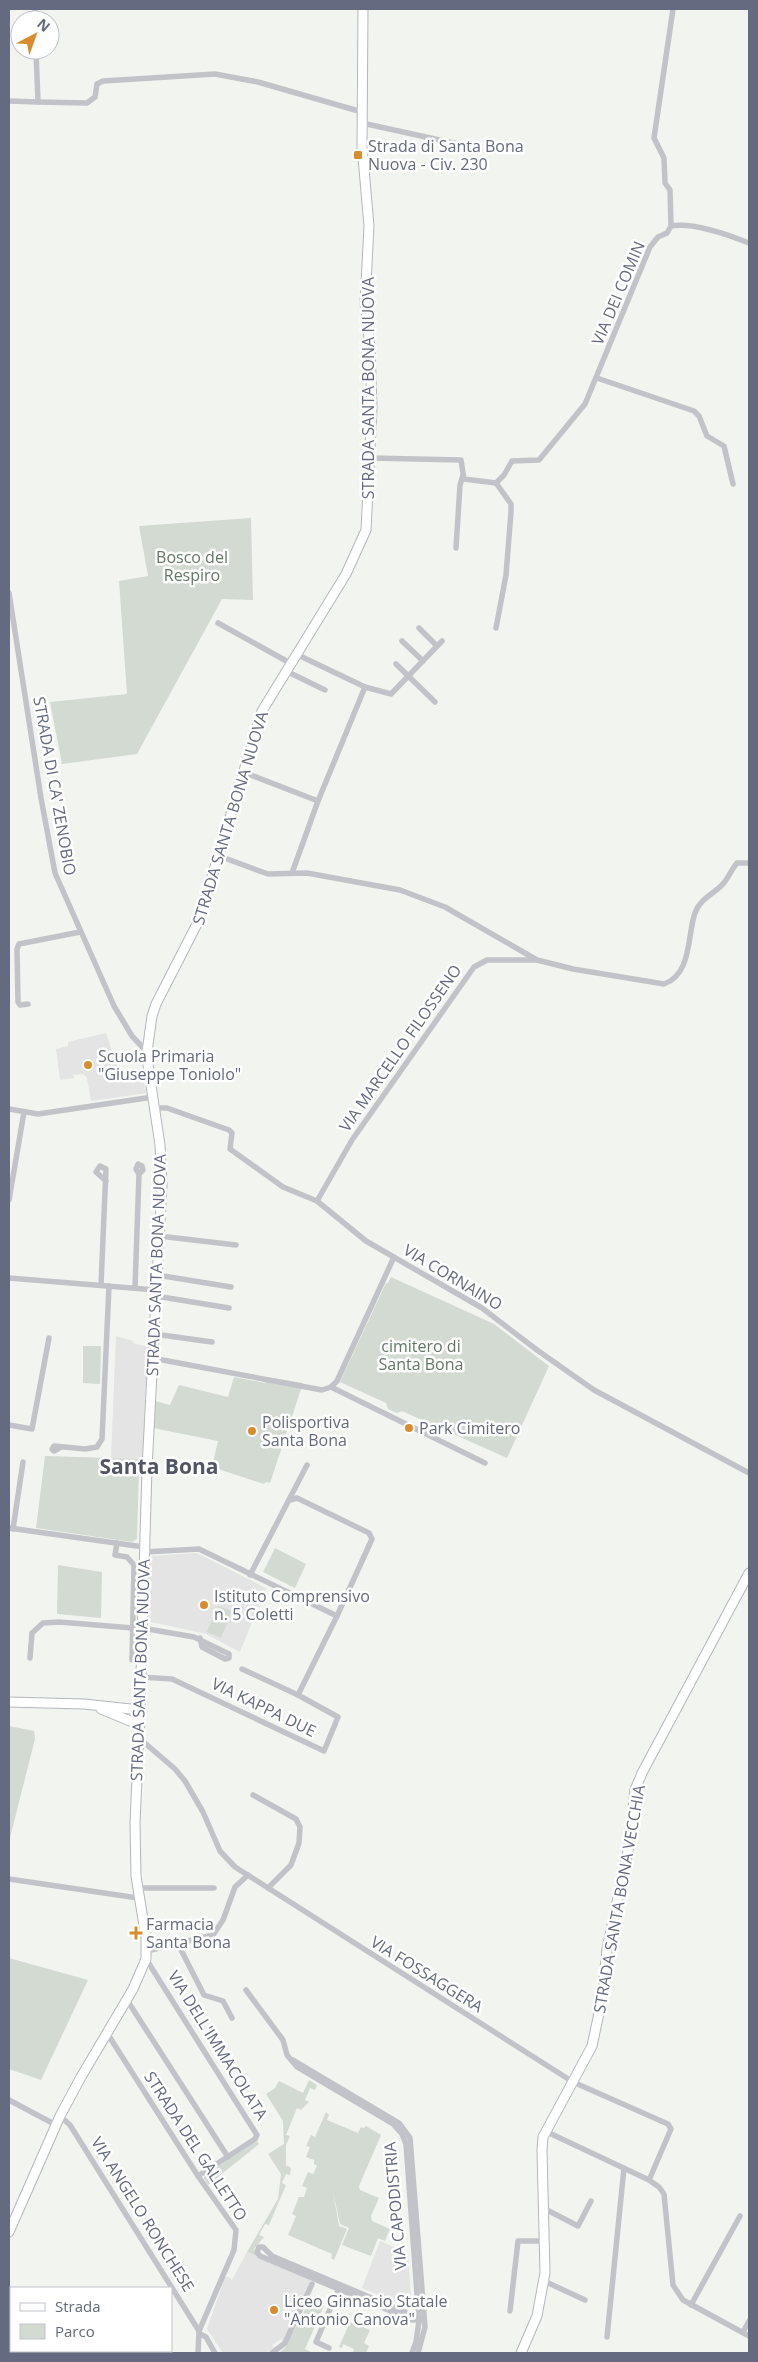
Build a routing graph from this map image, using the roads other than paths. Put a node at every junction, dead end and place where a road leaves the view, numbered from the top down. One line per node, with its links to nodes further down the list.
1 (363, 9): 6 (street, STRADA SANTA BONA NUOVA)
2 (673, 9): 9 (street)
3 (36, 60): 5 (street)
4 (9, 101): 5 (street)
5 (38, 102): 6 (street)
6 (362, 112): 7 (street, STRADA SANTA BONA NUOVA)
7 (362, 123): 8 (street); 12 (street, STRADA SANTA BONA NUOVA)
8 (458, 144)
9 (671, 226): 10 (street); 11 (street, VIA DEI COMIN)
10 (749, 243)
11 (597, 378): 14 (street, VIA DEI COMIN); 15 (street)
12 (370, 458): 13 (street); 24 (street, STRADA SANTA BONA NUOVA)
13 (464, 475): 14 (street); 16 (street)
14 (496, 483): 20 (street)
15 (733, 484)
16 (456, 548)
17 (9, 593): 37 (street, STRADA DI CA' ZENOBIO)
18 (218, 623): 27 (street)
19 (418, 628): 23 (street)
20 (496, 628)
21 (402, 641): 25 (street)
22 (442, 641): 23 (street)
23 (437, 646): 25 (street)
24 (296, 654): 27 (street, STRADA SANTA BONA NUOVA); 29 (street)
25 (423, 661): 28 (street)
26 (396, 664): 28 (street)
27 (288, 667): 30 (street); 32 (street, STRADA SANTA BONA NUOVA)
28 (408, 676): 29 (street); 31 (street)
29 (365, 688): 33 (street)
30 (325, 690)
31 (434, 702)
32 (243, 772): 33 (street); 34 (street, STRADA SANTA BONA NUOVA)
33 (318, 800): 36 (street)
34 (219, 856): 36 (street); 40 (street, STRADA SANTA BONA NUOVA)
35 (749, 863): 38 (street)
36 (292, 873): 38 (street)
37 (80, 932): 39 (street); 40 (street, STRADA DI CA' ZENOBIO)
38 (537, 960): 48 (street, VIA MARCELLO FILOSSENO)
39 (28, 1004)
40 (147, 1052): 41 (street, STRADA SANTA BONA NUOVA)
41 (153, 1097): 42 (street, STRADA SANTA BONA NUOVA); 44 (street)
42 (156, 1108): 48 (street, VIA CORNAINO); 49 (street, STRADA SANTA BONA NUOVA)
43 (9, 1109): 44 (street)
44 (24, 1112): 47 (street)
45 (139, 1174): 57 (street)
46 (106, 1181): 54 (street)
47 (9, 1200)
48 (317, 1201): 51 (street, VIA CORNAINO)
49 (159, 1236): 50 (street); 52 (street, STRADA SANTA BONA NUOVA)
50 (236, 1245)
51 (394, 1257): 64 (street); 70 (street, VIA CORNAINO)
52 (157, 1275): 56 (street); 58 (street, STRADA SANTA BONA NUOVA)
53 (9, 1278): 54 (street)
54 (101, 1285): 55 (street)
55 (109, 1286): 57 (street); 66 (street)
56 (231, 1287)
57 (134, 1288): 58 (street)
58 (156, 1293): 59 (street); 60 (street, STRADA SANTA BONA NUOVA)
59 (228, 1308)
60 (154, 1334): 62 (street); 63 (street, STRADA SANTA BONA NUOVA)
61 (48, 1338): 65 (street)
62 (212, 1342)
63 (152, 1358): 64 (street); 74 (street, STRADA SANTA BONA NUOVA)
64 (331, 1387): 68 (street)
65 (9, 1424)
66 (61, 1447)
67 (23, 1462): 72 (street)
68 (485, 1463)
69 (307, 1465): 71 (street)
70 (749, 1473)
71 (290, 1500): 76 (street); 77 (street)
72 (11, 1528): 73 (street)
73 (117, 1543): 74 (street); 78 (street)
74 (144, 1550): 76 (street); 78 (street, STRADA SANTA BONA NUOVA)
75 (749, 1573): 107 (street, STRADA SANTA BONA VECCHIA)
76 (250, 1575): 77 (street)
77 (337, 1616): 85 (street)
78 (137, 1628): 79 (street); 80 (street); 81 (street); 83 (street, STRADA SANTA BONA NUOVA)
79 (200, 1638): 79 (street)
80 (30, 1658)
81 (132, 1660)
82 (242, 1669): 85 (street)
83 (141, 1677): 84 (street, STRADA SANTA BONA NUOVA); 85 (street, VIA KAPPA DUE)
84 (141, 1693): 88 (street); 90 (street, STRADA SANTA BONA NUOVA)
85 (298, 1695)
86 (9, 1702): 87 (street)
87 (84, 1704): 88 (street); 89 (street)
88 (125, 1708): 90 (street)
89 (106, 1710): 90 (street); 91 (street)
90 (140, 1712): 91 (street, STRADA SANTA BONA NUOVA)
91 (140, 1725): 92 (street, STRADA SANTA BONA NUOVA)
92 (139, 1738): 94 (street, VIA FOSSAGGERA); 96 (street, STRADA SANTA BONA NUOVA)
93 (253, 1795): 98 (street)
94 (248, 1875): 98 (street, VIA FOSSAGGERA); 100 (street)
95 (9, 1880): 99 (street)
96 (137, 1888): 97 (street); 99 (street, STRADA SANTA BONA NUOVA)
97 (214, 1888)
98 (268, 1888): 107 (street, VIA FOSSAGGERA)
99 (138, 1898): 101 (street, STRADA SANTA BONA NUOVA)
100 (178, 1944): 101 (street); 104 (street)
101 (147, 1955): 103 (street); 112 (street, VIA DELL'IMMACOLATA)
102 (246, 1990): 106 (street, VIA CAPODISTRIA)
103 (127, 2000): 105 (street); 112 (street)
104 (232, 2018)
105 (107, 2033): 109 (street); 114 (street, STRADA DEL GALLETTO)
106 (289, 2057): 126 (street, VIA CAPODISTRIA); 132 (street, VIA CAPODISTRIA)
107 (573, 2082): 111 (street, STRADA SANTA BONA VECCHIA); 115 (street, VIA FOSSAGGERA)
108 (9, 2100): 110 (street)
109 (60, 2116): 110 (street); 124 (street, VIA ANGELO RONCHESE)
110 (56, 2125): 119 (street)
111 (545, 2131): 113 (street); 117 (street, STRADA SANTA BONA VECCHIA)
112 (228, 2157): 114 (street, VIA DELL'IMMACOLATA)
113 (624, 2168): 115 (street); 138 (street)
114 (198, 2176): 134 (street, STRADA DEL GALLETTO)
115 (649, 2180): 128 (street)
116 (591, 2201): 117 (street)
117 (545, 2209): 120 (street, STRADA SANTA BONA VECCHIA)
118 (740, 2216): 128 (street)
119 (9, 2232)
120 (545, 2241): 121 (street, STRADA SANTA BONA VECCHIA); 130 (street)
121 (544, 2281): 127 (street); 146 (street, STRADA SANTA BONA VECCHIA)
122 (312, 2284): 143 (street)
123 (172, 2287): 134 (street, VIA ANGELO RONCHESE)
124 (172, 2287)
125 (340, 2287): 125 (street); 129 (street); 131 (street); 140 (street)
126 (417, 2300): 129 (street); 132 (street, VIA CAPODISTRIA)
127 (585, 2300)
128 (691, 2305): 136 (street)
129 (405, 2311): 132 (street)
130 (510, 2311)
131 (407, 2318): 132 (street); 135 (street)
132 (420, 2319): 135 (street, VIA CAPODISTRIA); 145 (street, VIA CAPODISTRIA)
133 (749, 2321): 136 (street)
134 (200, 2332): 139 (street, STRADA DEL GALLETTO); 141 (street)
135 (418, 2332): 144 (street, VIA CAPODISTRIA)
136 (743, 2332): 137 (street)
137 (749, 2336)
138 (607, 2337)
139 (199, 2344): 141 (street); 142 (street, STRADA DEL GALLETTO)
140 (329, 2348)
141 (213, 2351)
142 (198, 2353)
143 (272, 2353)
144 (412, 2353)
145 (418, 2353)
146 (521, 2353)

